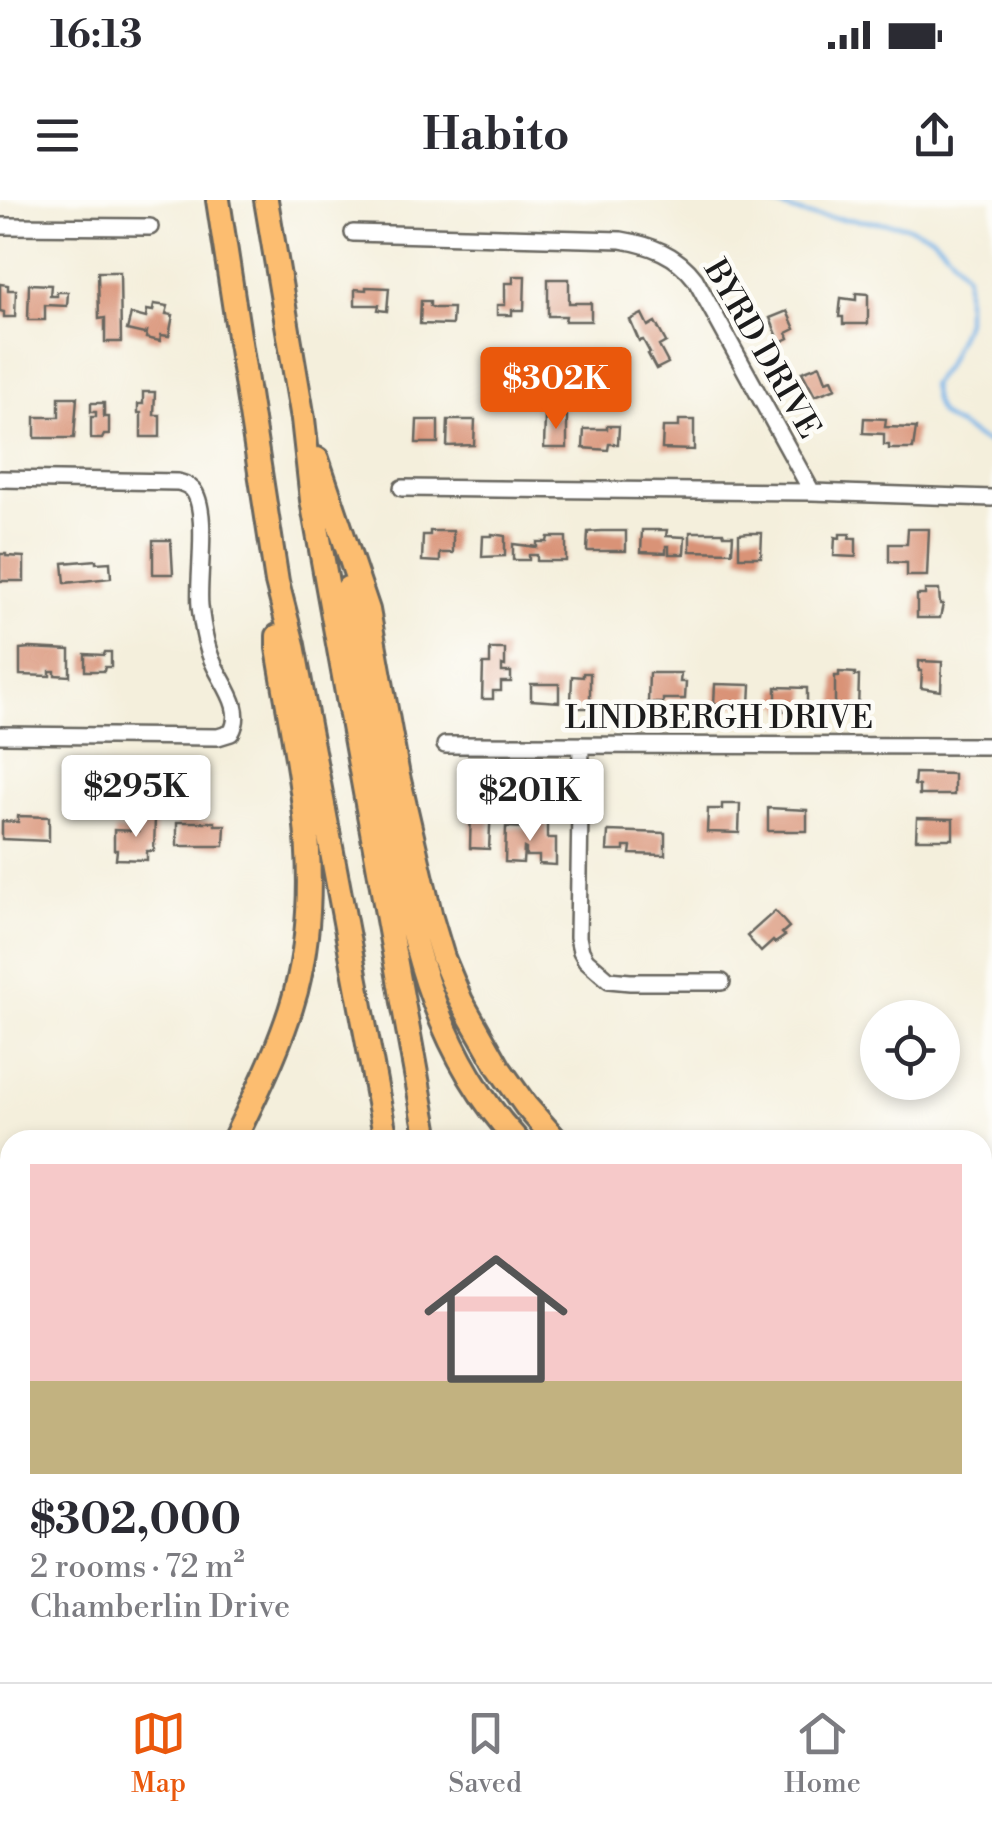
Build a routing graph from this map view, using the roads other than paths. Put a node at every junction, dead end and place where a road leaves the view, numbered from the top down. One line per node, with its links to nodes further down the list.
1 (218, 200): 12 (highway)
2 (266, 200): 6 (highway)
3 (0, 226): 4 (street)
4 (150, 227)
5 (354, 233): 9 (street, BYRD DRIVE)
6 (304, 419): 11 (highway); 22 (highway)
7 (0, 479): 13 (street)
8 (402, 488): 9 (street)
9 (812, 492): 10 (street)
10 (992, 498)
11 (341, 530): 23 (highway); 24 (highway)
12 (277, 582): 18 (highway); 21 (highway)
13 (0, 735)
14 (446, 745): 15 (street, LINDBERGH DRIVE)
15 (581, 745): 16 (street, LINDBERGH DRIVE); 17 (street)
16 (992, 746)
17 (722, 982)
18 (270, 1064): 19 (highway); 20 (highway)
19 (227, 1130)
20 (239, 1130)
21 (384, 1130)
22 (426, 1130)
23 (508, 1130)
24 (547, 1130)

